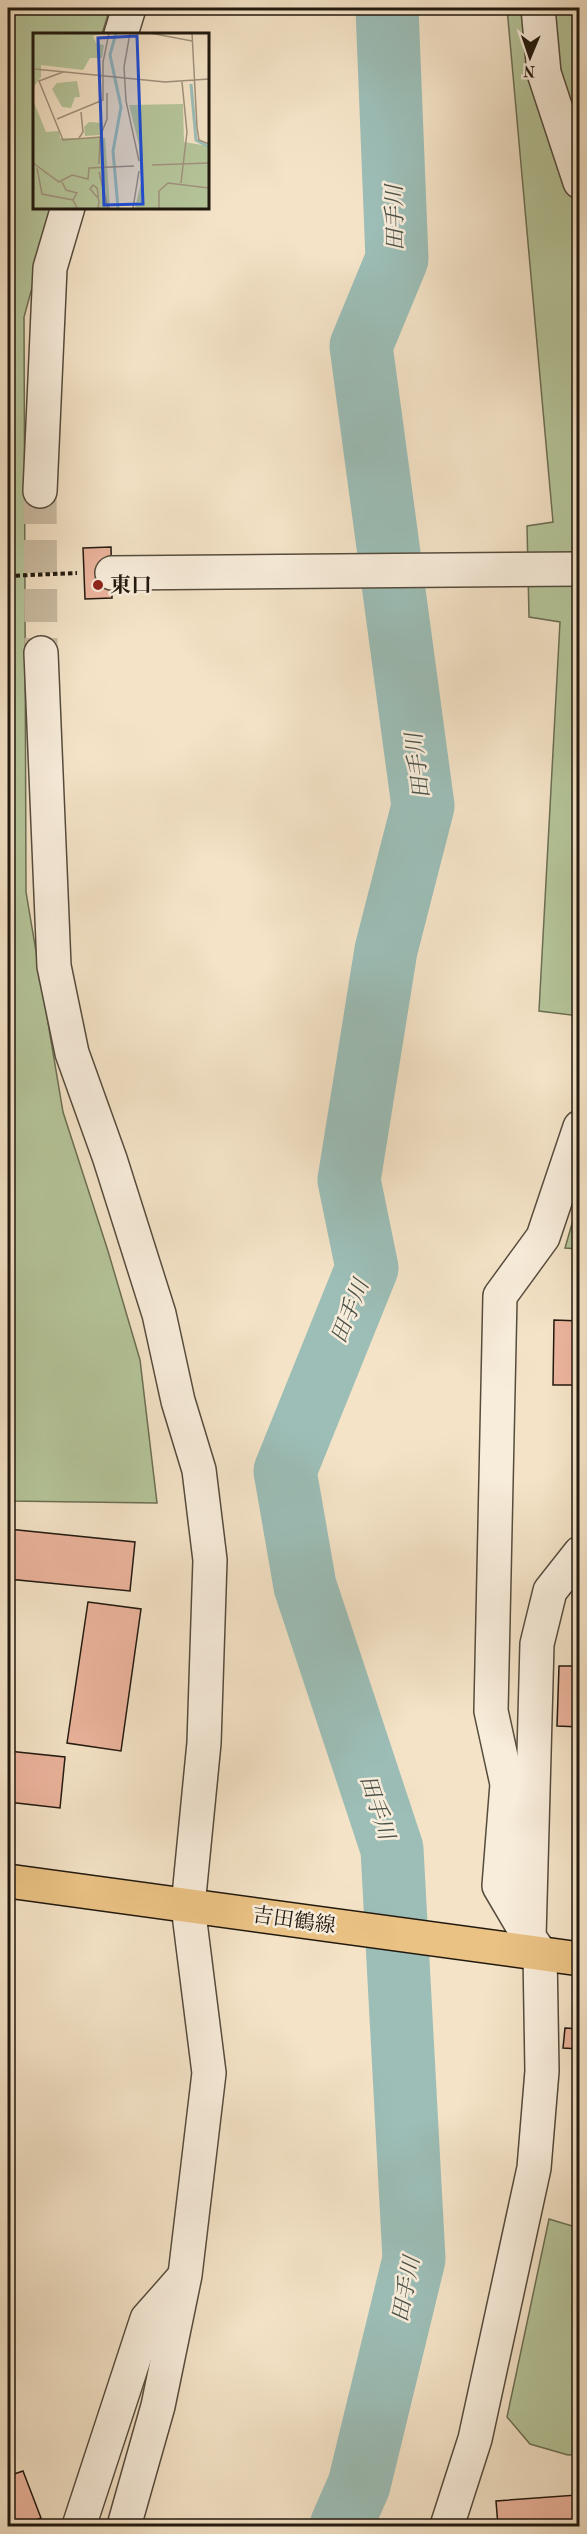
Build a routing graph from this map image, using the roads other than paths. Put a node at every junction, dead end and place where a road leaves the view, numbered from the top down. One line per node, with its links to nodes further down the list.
1 (129, 8): 3 (street)
2 (538, 8): 4 (street)
3 (121, 33)
4 (579, 182)
5 (68, 208): 6 (street)
6 (40, 491)
7 (579, 569): 8 (street)
8 (98, 573)
9 (41, 653): 13 (street)
10 (579, 1127): 14 (street)
11 (579, 1553): 14 (street)
12 (8, 1881): 13 (main road, 吉田鶴線)
13 (188, 1906): 14 (main road, 吉田鶴線); 16 (street)
14 (534, 1945): 15 (main road, 吉田鶴線); 19 (street)
15 (579, 1959)
16 (185, 2275): 17 (street); 18 (street)
17 (79, 2526)
18 (124, 2526)
19 (447, 2526)

